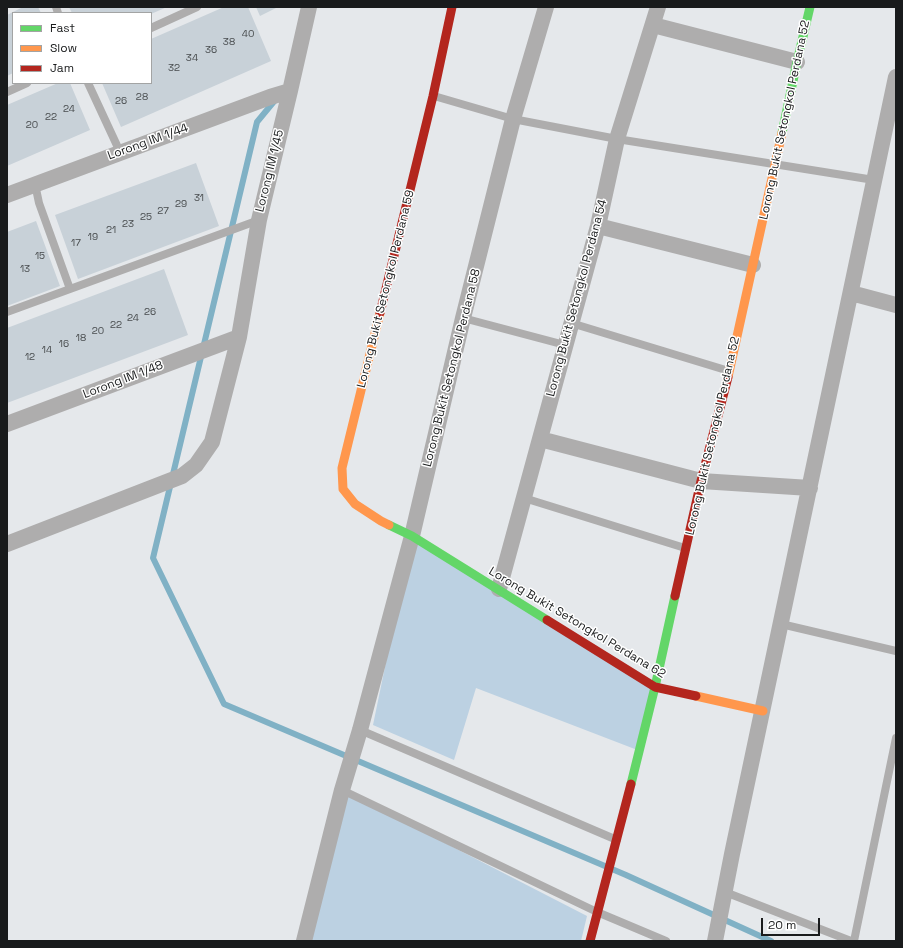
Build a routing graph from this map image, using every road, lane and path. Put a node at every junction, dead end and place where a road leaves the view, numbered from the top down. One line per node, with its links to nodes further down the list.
1 (197, 7): 8 (lane)
2 (309, 7): 13 (street, Lorong IM 1/45)
3 (452, 7): 15 (street, Lorong Bukit Setongkol Perdana 59)
4 (546, 7): 16 (street, Lorong Bukit Setongkol Perdana 58)
5 (658, 7): 7 (street, Lorong Bukit Setongkol Perdana 54)
6 (810, 7): 9 (street, Lorong Bukit Setongkol Perdana 52)
7 (653, 25): 9 (street); 17 (street, Lorong Bukit Setongkol Perdana 54)
8 (152, 28)
9 (797, 62): 19 (street, Lorong Bukit Setongkol Perdana 52)
10 (896, 77): 20 (street)
11 (25, 84): 14 (lane)
12 (88, 84): 18 (lane)
13 (290, 91): 18 (street, Lorong IM 1/44); 23 (street, Lorong IM 1/45)
14 (7, 92)
15 (433, 96): 16 (lane); 40 (street, Lorong Bukit Setongkol Perdana 59)
16 (513, 119): 17 (lane); 30 (street, Lorong Bukit Setongkol Perdana 58)
17 (617, 140): 19 (lane); 24 (street, Lorong Bukit Setongkol Perdana 54)
18 (120, 152): 21 (street, Lorong IM 1/44)
19 (776, 164): 20 (lane); 25 (street, Lorong Bukit Setongkol Perdana 52)
20 (874, 180): 27 (street)
21 (35, 184): 22 (street, Lorong IM 1/44); 26 (lane)
22 (7, 194)
23 (256, 221): 26 (lane); 32 (street, Lorong IM 1/45)
24 (598, 226): 25 (street); 31 (street, Lorong Bukit Setongkol Perdana 54)
25 (753, 265): 34 (street, Lorong Bukit Setongkol Perdana 52)
26 (70, 289): 29 (lane)
27 (851, 293): 28 (street); 38 (street)
28 (896, 305)
29 (7, 312)
30 (463, 318): 33 (lane); 40 (street, Lorong Bukit Setongkol Perdana 58)
31 (571, 323): 33 (street, Lorong Bukit Setongkol Perdana 54); 34 (lane)
32 (236, 338): 35 (street, Lorong IM 1/48); 41 (street, Lorong IM 1/45)
33 (565, 345): 36 (street, Lorong Bukit Setongkol Perdana 54)
34 (730, 371): 37 (street, Lorong Bukit Setongkol Perdana 52)
35 (7, 424)
36 (540, 439): 37 (street); 39 (street, Lorong Bukit Setongkol Perdana 54)
37 (701, 481): 38 (street); 42 (street, Lorong Bukit Setongkol Perdana 52)
38 (810, 488): 44 (street)
39 (524, 498): 42 (lane); 43 (street, Lorong Bukit Setongkol Perdana 54)
40 (412, 536): 43 (street, Lorong Bukit Setongkol Perdana 62); 48 (street, Lorong Bukit Setongkol Perdana 58)
41 (7, 544)
42 (687, 548): 46 (street, Lorong Bukit Setongkol Perdana 52)
43 (499, 589): 46 (street, Lorong Bukit Setongkol Perdana 62)
44 (781, 624): 45 (lane); 47 (street)
45 (896, 651)
46 (655, 687): 47 (street, Lorong Bukit Setongkol Perdana 62); 51 (street, Lorong Bukit Setongkol Perdana 52)
47 (763, 711): 52 (street)
48 (360, 730): 50 (street, Lorong Bukit Setongkol Perdana 58); 51 (lane)
49 (896, 738): 59 (lane)
50 (344, 783): 53 (lane); 54 (street, Lorong Bukit Setongkol Perdana 58)
51 (617, 840): 53 (street, Lorong Bukit Setongkol Perdana 52)
52 (725, 895): 57 (street); 58 (lane)
53 (597, 912): 55 (street, Lorong Bukit Setongkol Perdana 52); 56 (lane)
54 (304, 941)
55 (590, 941)
56 (666, 941)
57 (715, 941)
58 (851, 941)
59 (854, 941)

